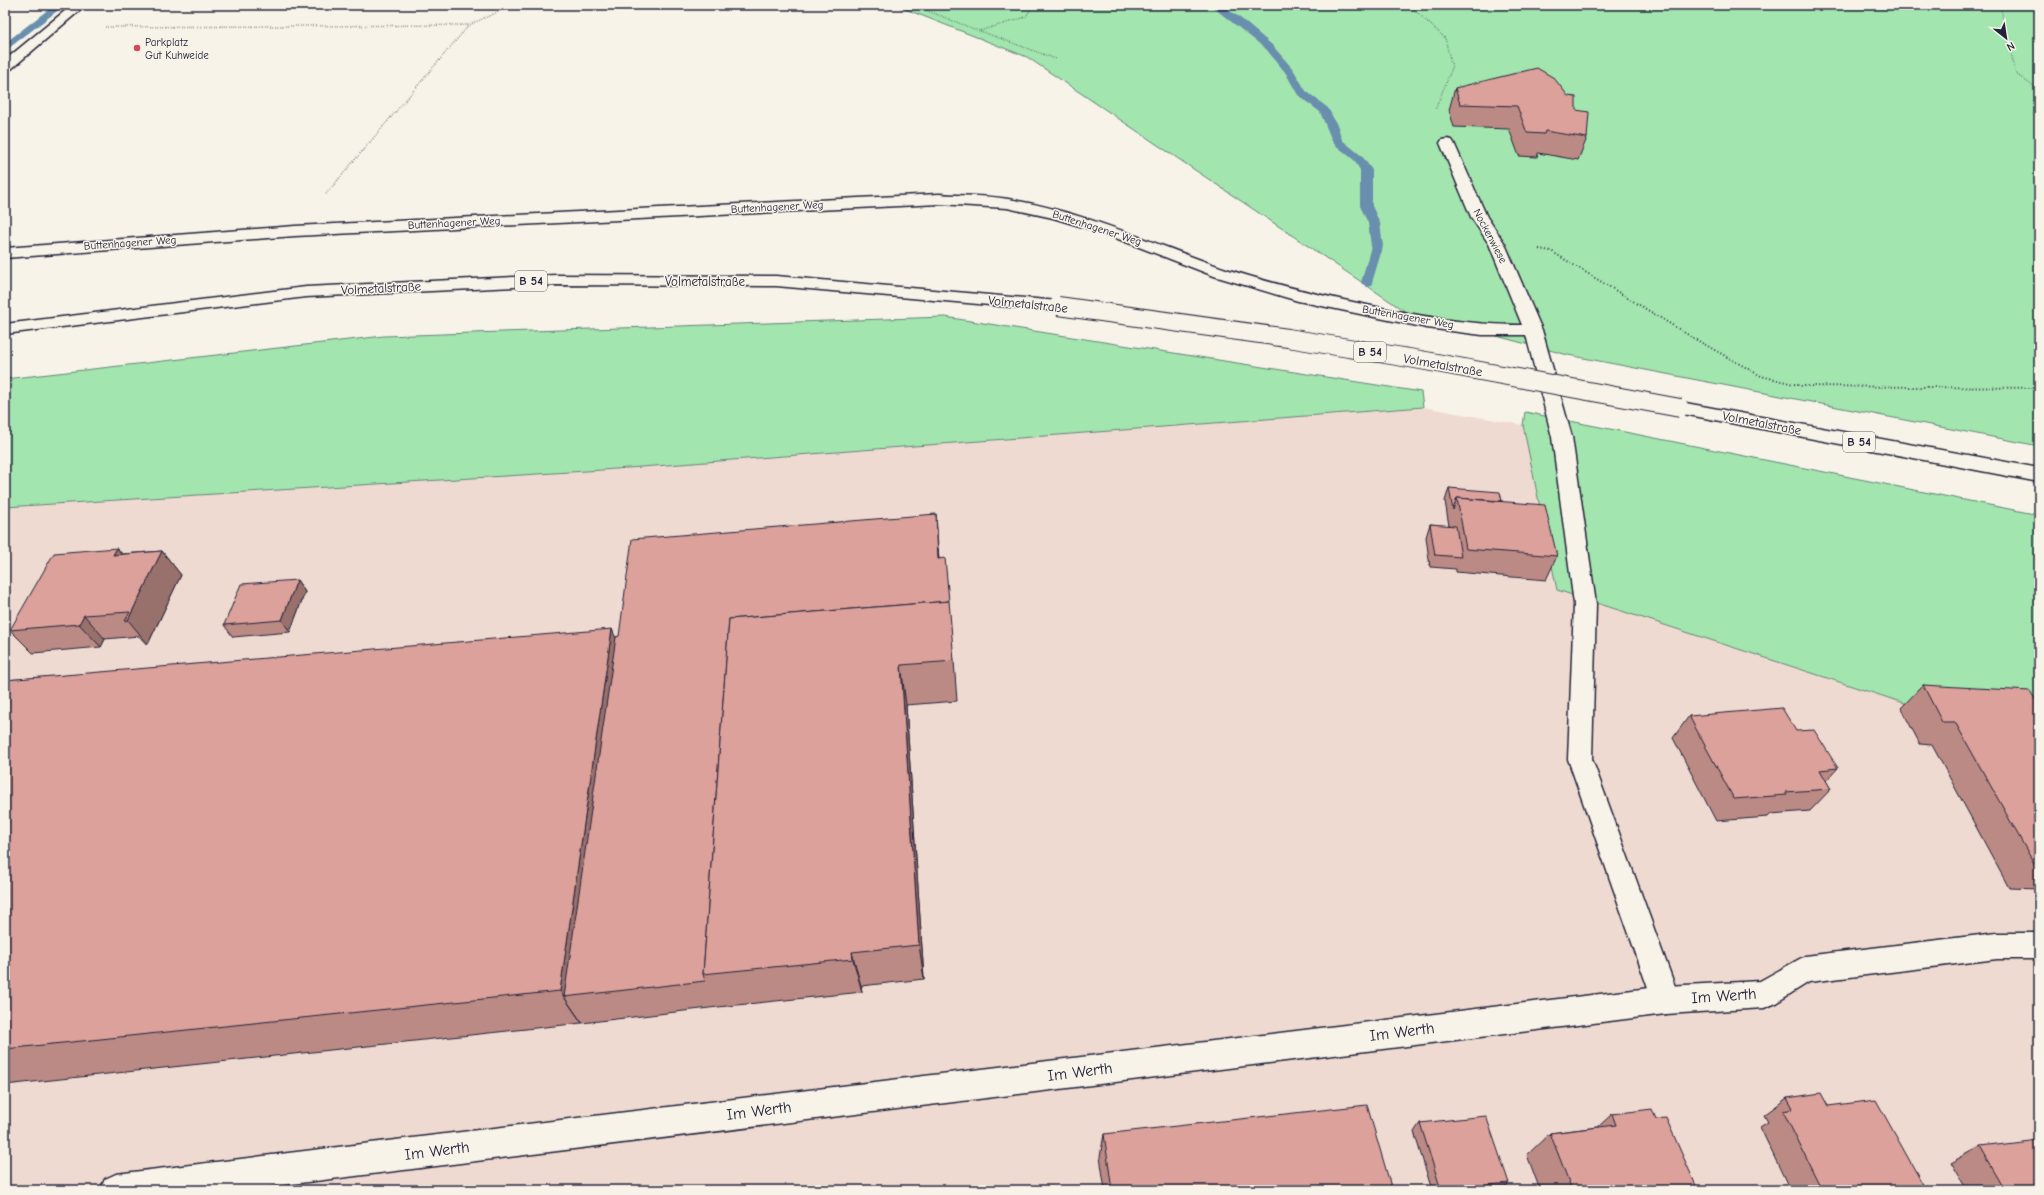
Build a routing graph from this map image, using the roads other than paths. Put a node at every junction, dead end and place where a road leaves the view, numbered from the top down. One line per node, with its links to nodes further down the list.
1 (80, 5): 2 (main road)
2 (5, 67)
3 (1447, 143): 6 (main road, Nockenwiese)
4 (5, 253): 6 (main road, Buttenhagener Weg)
5 (5, 329): 7 (main road, Volmetalstraße / B 54, bridge)
6 (1533, 330): 9 (main road, Nockenwiese)
7 (2039, 475)
8 (2039, 946): 9 (main road, Im Werth)
9 (1666, 1000): 10 (main road, Im Werth)
10 (116, 1190)

